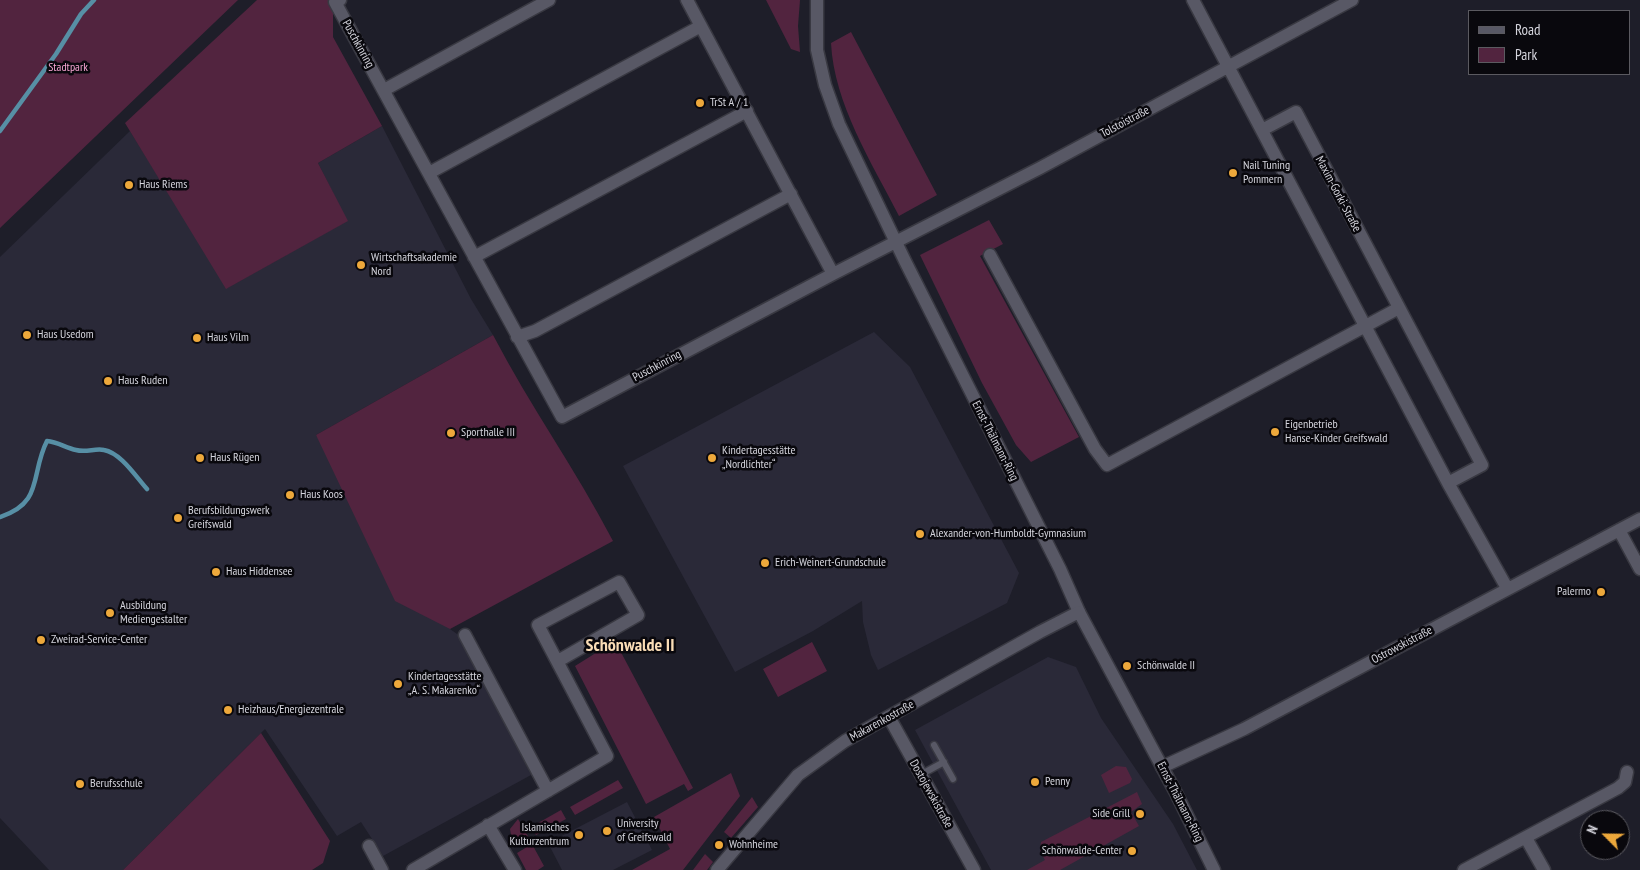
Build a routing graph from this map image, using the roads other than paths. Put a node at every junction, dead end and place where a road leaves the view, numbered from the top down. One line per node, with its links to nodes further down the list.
1 (340, 0): 9 (street, Puschkinring)
2 (549, 0): 9 (street)
3 (687, 0): 7 (street)
4 (818, 0): 14 (street, Ernst-Thälmann-Ring)
5 (1193, 0): 8 (street)
6 (1352, 0): 8 (street, Tolstoistraße)
7 (701, 26): 10 (street); 12 (street)
8 (1228, 67): 11 (street); 14 (street, Tolstoistraße)
9 (384, 90): 12 (street, Puschkinring)
10 (747, 111): 13 (street); 16 (street)
11 (1262, 130): 18 (street, Maxim-Gorki-Straße); 19 (street)
12 (429, 173): 16 (street, Puschkinring)
13 (791, 194): 17 (street); 20 (street)
14 (895, 242): 17 (street, Puschkinring); 26 (street, Ernst-Thälmann-Ring)
15 (990, 255): 19 (street)
16 (474, 257): 20 (street, Puschkinring)
17 (833, 274): 20 (street, Puschkinring)
18 (1399, 308): 19 (street); 21 (street, Maxim-Gorki-Straße)
19 (1366, 325): 21 (street)
20 (517, 337)
21 (1448, 483): 25 (street)
22 (1640, 519): 23 (street, Ostrowskistraße)
23 (1619, 530): 24 (street); 25 (street, Ostrowskistraße)
24 (1640, 569)
25 (1508, 588): 32 (street, Ostrowskistraße)
26 (1079, 612): 29 (street, Makarenkostraße); 32 (street, Ernst-Thälmann-Ring)
27 (466, 635): 36 (street)
28 (558, 661): 28 (street); 36 (street)
29 (889, 717): 34 (street, Dostojewskistraße); 43 (street, Makarenkostraße)
30 (934, 745): 31 (lane)
31 (944, 762): 34 (lane); 35 (lane)
32 (1162, 768): 45 (street, Ernst-Thälmann-Ring)
33 (1627, 772): 38 (street)
34 (920, 775): 44 (street, Dostojewskistraße)
35 (953, 780)
36 (548, 791): 37 (street)
37 (488, 826): 41 (street); 42 (street)
38 (1526, 838): 46 (street); 47 (street)
39 (369, 846): 40 (street)
40 (382, 870)
41 (413, 870)
42 (515, 870)
43 (716, 870)
44 (974, 870)
45 (1214, 870)
46 (1464, 870)
47 (1544, 870)

